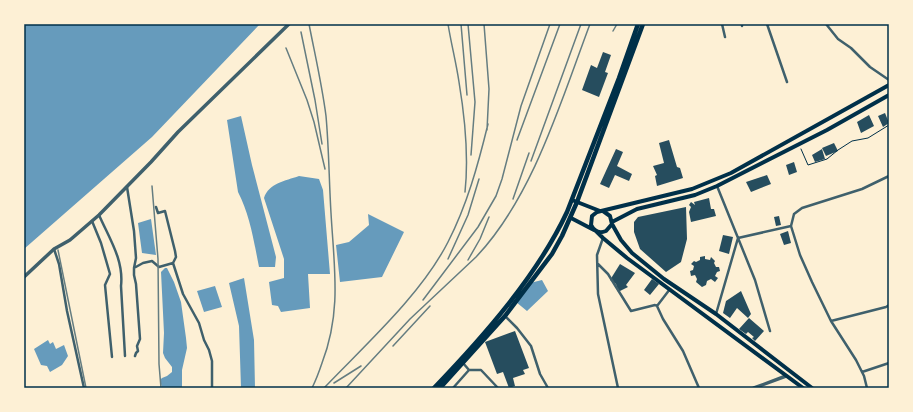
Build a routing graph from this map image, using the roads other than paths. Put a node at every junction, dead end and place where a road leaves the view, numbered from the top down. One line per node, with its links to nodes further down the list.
1 (290, 24): 13 (street)
2 (638, 24): 15 (highway)
3 (643, 24): 16 (highway)
4 (722, 24): 7 (street)
5 (767, 24): 9 (street)
6 (826, 24): 8 (street)
7 (725, 37)
8 (889, 80)
9 (786, 82)
10 (889, 85): 18 (main road)
11 (889, 95): 14 (main road)
12 (889, 176): 23 (street)
13 (127, 186): 19 (street); 30 (street)
14 (717, 186): 22 (main road); 26 (street)
15 (572, 200): 16 (main road); 49 (highway)
16 (577, 202): 18 (main road); 20 (highway)
17 (156, 207): 28 (street)
18 (602, 211): 22 (main road); 24 (main road)
19 (99, 215): 21 (street); 39 (street)
20 (571, 218): 24 (main road); 36 (highway)
21 (92, 221): 27 (street); 41 (street)
22 (612, 223): 24 (main road); 35 (main road)
23 (791, 226): 26 (street); 37 (street)
24 (595, 230): 25 (main road)
25 (603, 238): 29 (street); 32 (main road)
26 (738, 238): 35 (street); 38 (street)
27 (54, 249): 31 (street); 47 (street)
28 (173, 263): 30 (street); 48 (street)
29 (598, 264): 34 (street); 54 (street)
30 (134, 268): 40 (street)
31 (24, 277)
32 (670, 289): 34 (street); 46 (main road)
33 (889, 305): 37 (street)
34 (657, 306): 55 (street)
35 (716, 314): 58 (main road)
36 (504, 316): 42 (highway); 53 (street)
37 (831, 321): 45 (street)
38 (770, 331)
39 (126, 356)
40 (135, 356)
41 (112, 357)
42 (463, 363): 44 (street); 50 (highway)
43 (889, 363): 45 (street)
44 (469, 370): 51 (street); 52 (street)
45 (862, 372): 59 (street)
46 (786, 376): 56 (street); 57 (main road)
47 (84, 388)
48 (212, 388)
49 (434, 388)
50 (440, 388)
51 (454, 388)
52 (498, 388)
53 (548, 388)
54 (618, 388)
55 (699, 388)
56 (754, 388)
57 (803, 388)
58 (812, 388)
59 (867, 388)

